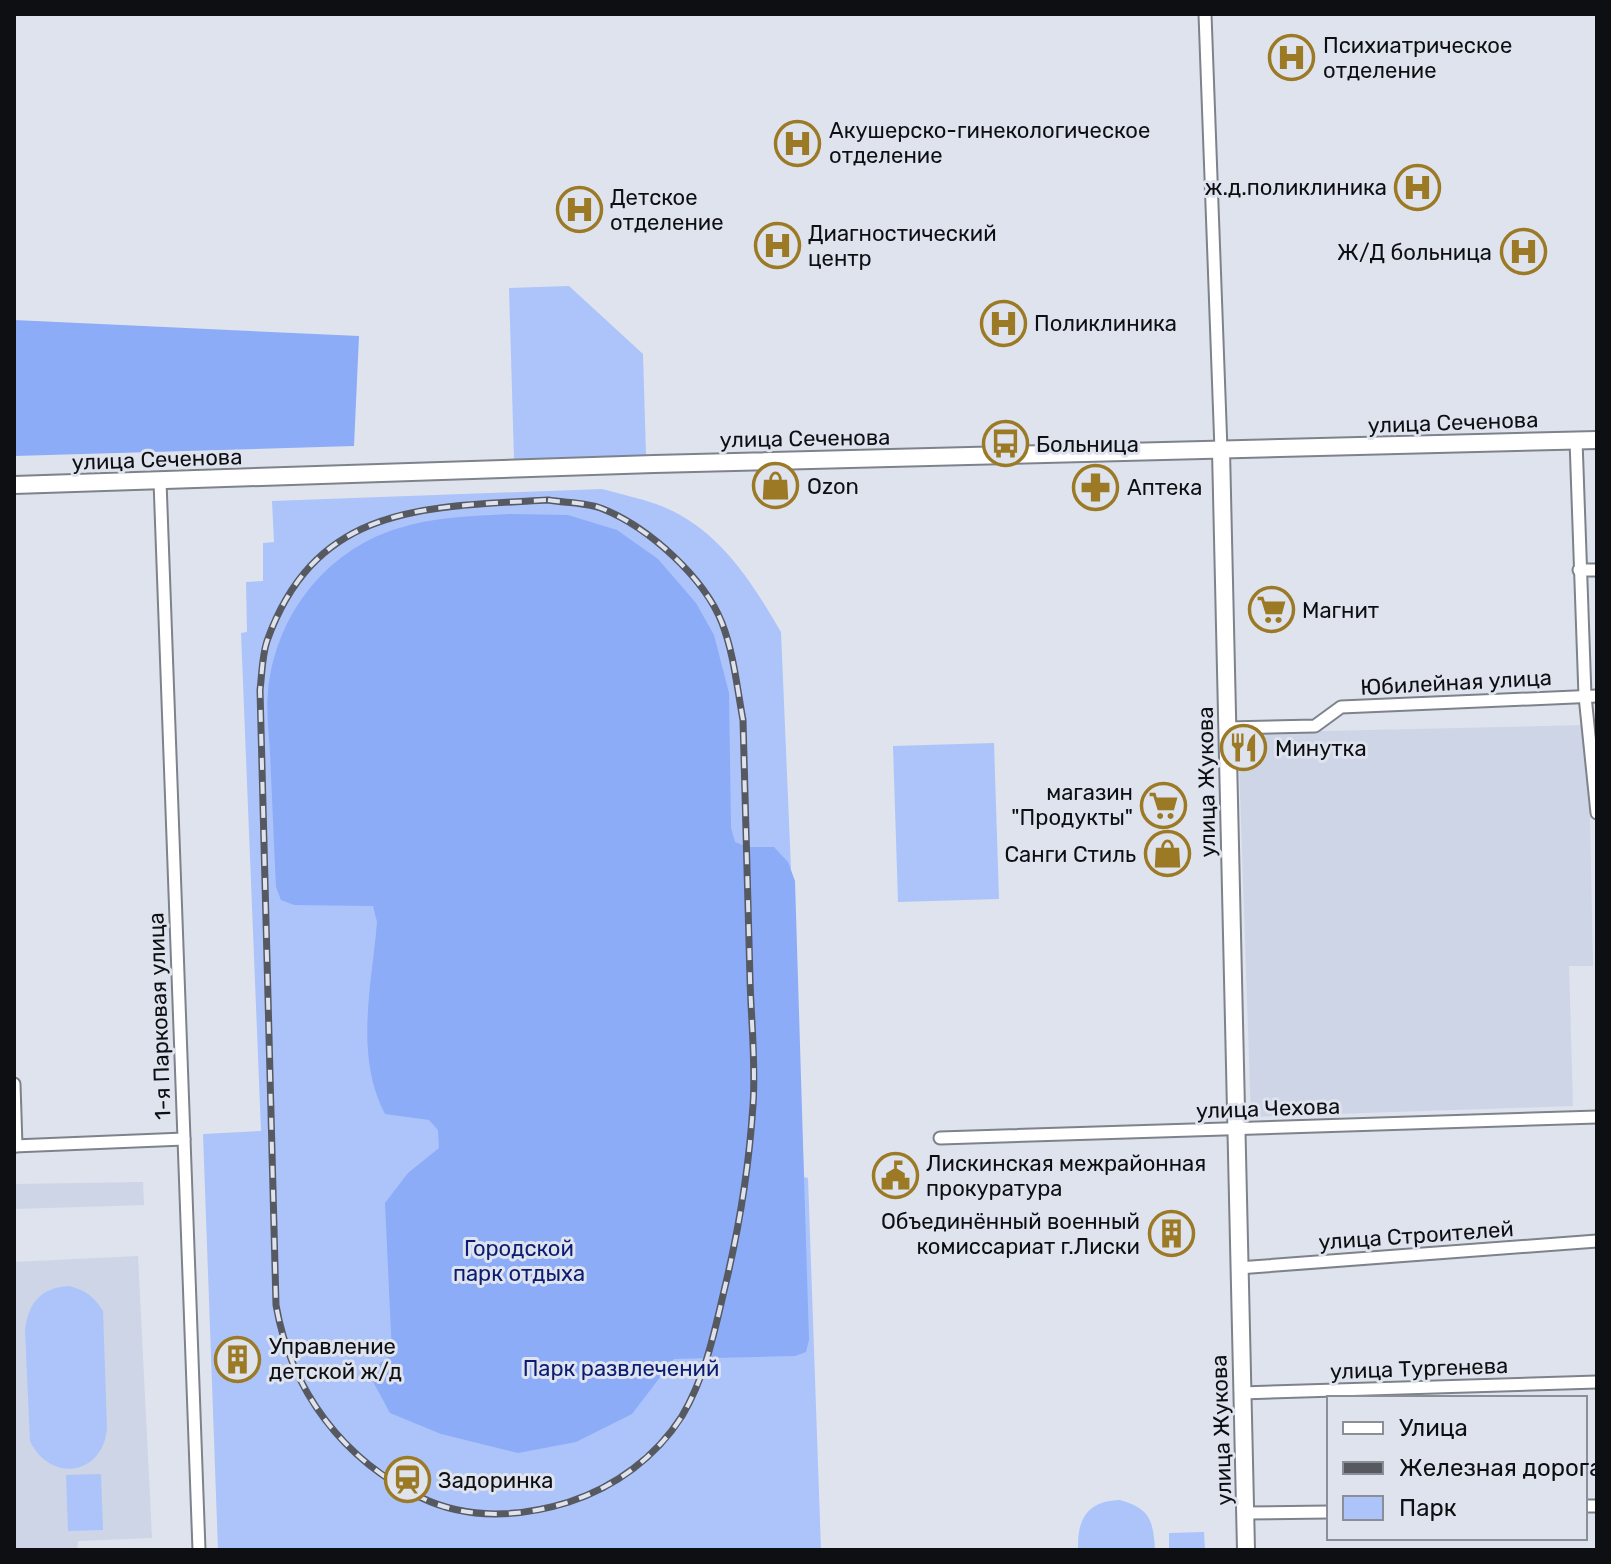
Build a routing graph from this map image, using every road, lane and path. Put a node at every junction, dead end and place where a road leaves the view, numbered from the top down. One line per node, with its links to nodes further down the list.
1 (1205, 14): 4 (street, улица Жукова)
2 (1576, 440): 3 (main road, улица Сеченова); 4 (main road, улица Сеченова); 7 (street)
3 (1597, 440)
4 (1221, 450): 5 (main road, улица Сеченова); 10 (main road, улица Жукова)
5 (160, 481): 6 (main road, улица Сеченова); 16 (street, 1-я Парковая улица)
6 (14, 485)
7 (1579, 570): 8 (street); 9 (street)
8 (1597, 570)
9 (1591, 696): 10 (street, Юбилейная улица); 11 (street)
10 (1227, 728): 14 (main road, улица Жукова)
11 (1597, 813)
12 (14, 1084): 17 (street)
13 (1597, 1117): 14 (street, улица Чехова)
14 (1235, 1130): 15 (street, улица Чехова); 19 (main road, улица Жукова)
15 (940, 1138)
16 (184, 1139): 17 (street); 24 (street, 1-я Парковая улица)
17 (15, 1146)
18 (1597, 1241): 19 (street, улица Строителей)
19 (1238, 1268): 21 (main road, улица Жукова)
20 (1597, 1382): 21 (street, улица Тургенева)
21 (1241, 1393): 23 (main road, улица Жукова)
22 (1327, 1512): 23 (street)
23 (1245, 1513): 25 (main road, улица Жукова)
24 (199, 1550)
25 (1246, 1550)

